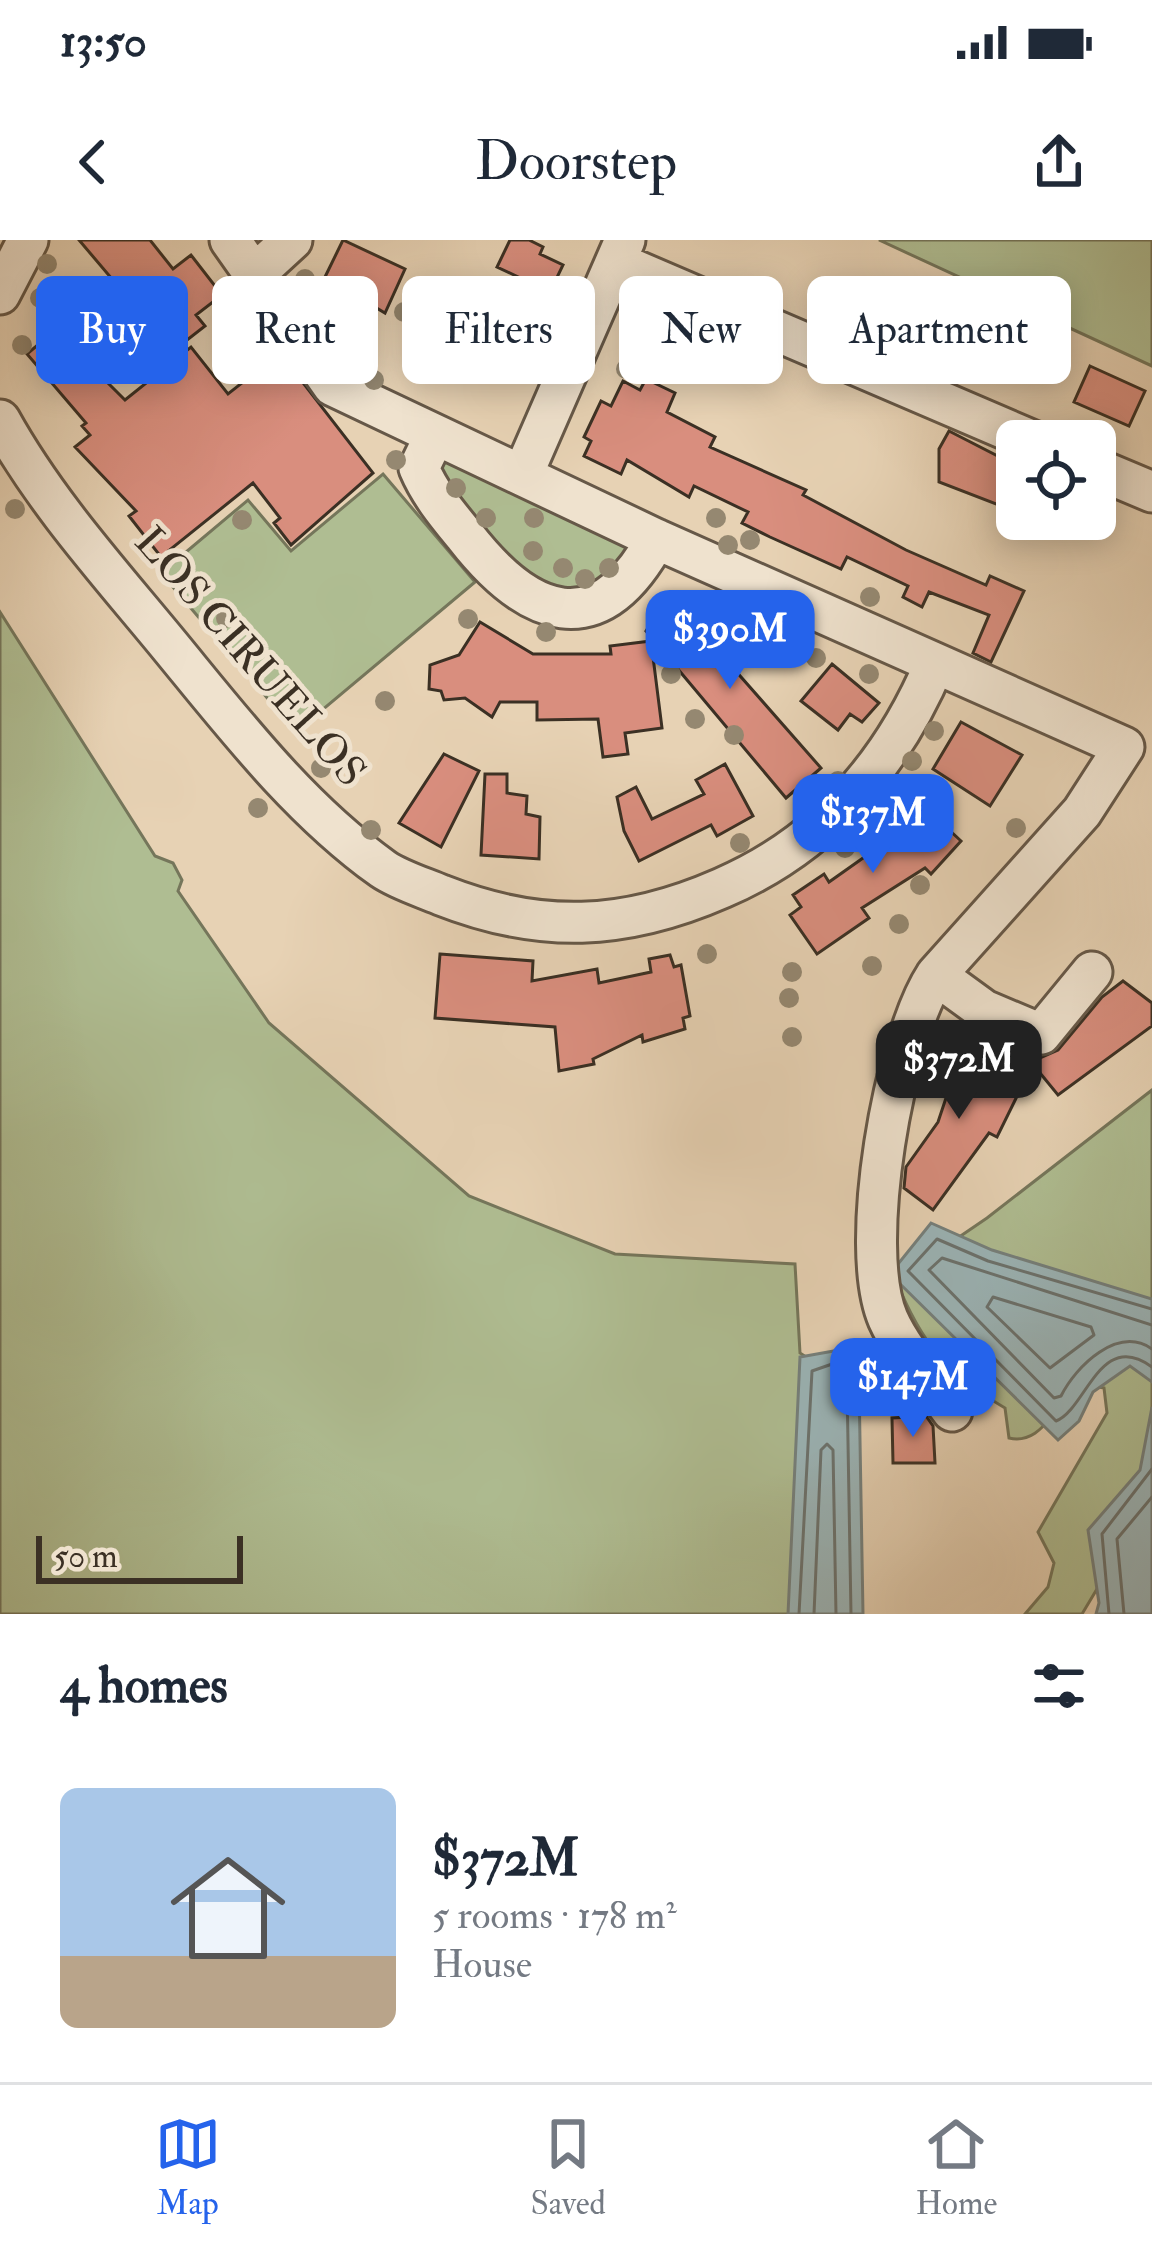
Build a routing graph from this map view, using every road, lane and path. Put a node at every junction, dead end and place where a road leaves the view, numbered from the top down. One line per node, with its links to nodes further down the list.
1 (28, 240): 6 (street)
2 (230, 240): 5 (street)
3 (292, 240): 5 (street)
4 (620, 251): 8 (street); 10 (street)
5 (255, 274): 9 (street)
6 (0, 295)
7 (0, 420): 14 (street, LOS CIRUELOS)
8 (996, 424)
9 (434, 437): 10 (street); 13 (street)
10 (523, 474): 13 (street)
11 (1116, 477): 12 (street)
12 (1152, 492)
13 (656, 538): 14 (street)
14 (935, 663): 16 (street)
15 (1092, 972): 16 (street)
16 (936, 975): 17 (street)
17 (952, 1411)

